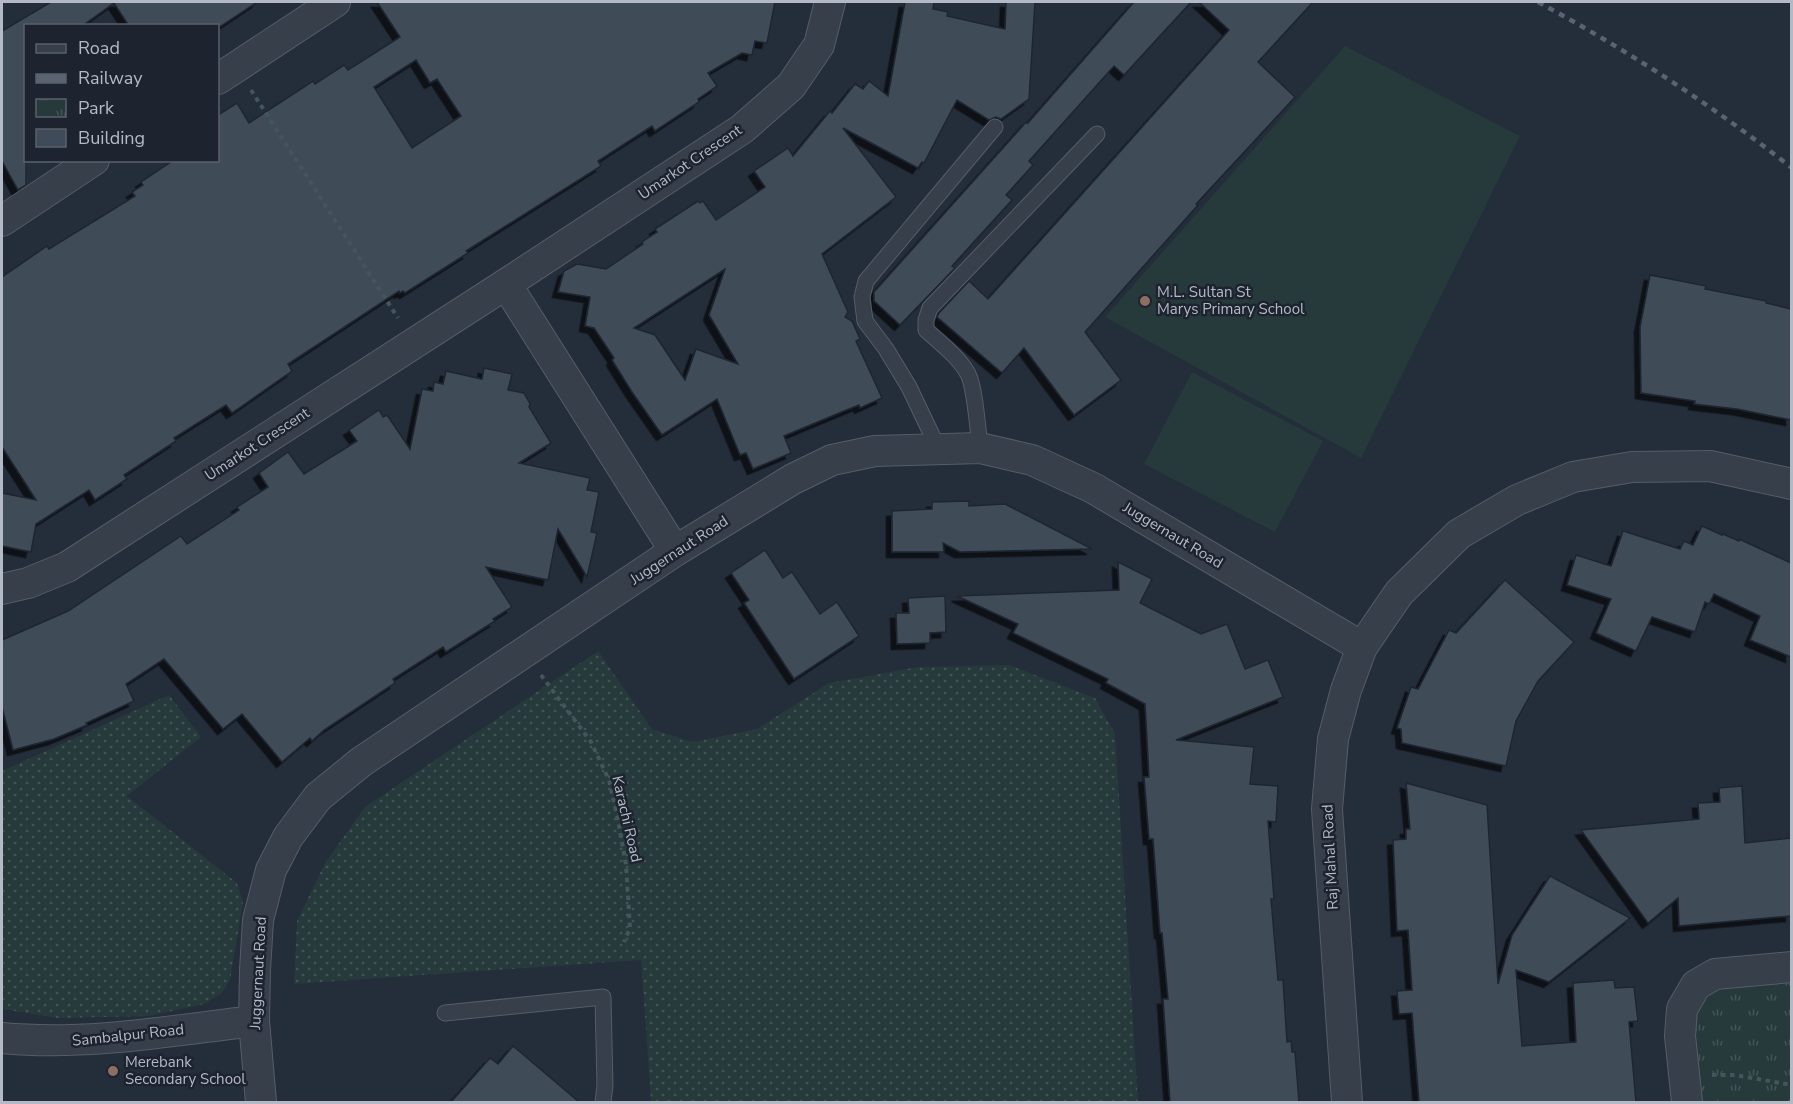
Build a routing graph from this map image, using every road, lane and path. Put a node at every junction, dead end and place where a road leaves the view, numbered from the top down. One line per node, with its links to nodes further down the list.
1 (335, 2): 3 (street)
2 (830, 2): 8 (street, Umarkot Crescent)
3 (226, 73): 9 (path)
4 (995, 126): 10 (lane)
5 (1097, 134): 11 (lane)
6 (91, 162): 7 (street)
7 (2, 221)
8 (506, 284): 9 (street, Umarkot Crescent); 13 (street)
9 (414, 344): 14 (street, Umarkot Crescent)
10 (938, 448): 11 (street, Juggernaut Road); 13 (street, Juggernaut Road)
11 (980, 448): 15 (street, Juggernaut Road)
12 (1791, 484): 15 (street, Raj Mahal Road)
13 (675, 551): 16 (street, Juggernaut Road)
14 (2, 589)
15 (1362, 647): 26 (street, Raj Mahal Road)
16 (524, 653): 17 (path, Karachi Road); 20 (street, Juggernaut Road)
17 (624, 942)
18 (1791, 967): 23 (street)
19 (445, 1013): 25 (lane)
20 (254, 1021): 21 (street, Sambalpur Road); 24 (street, Juggernaut Road)
21 (2, 1038)
22 (1791, 1085): 23 (path)
23 (1685, 1089)
24 (261, 1102)
25 (603, 1102)
26 (1347, 1102)

